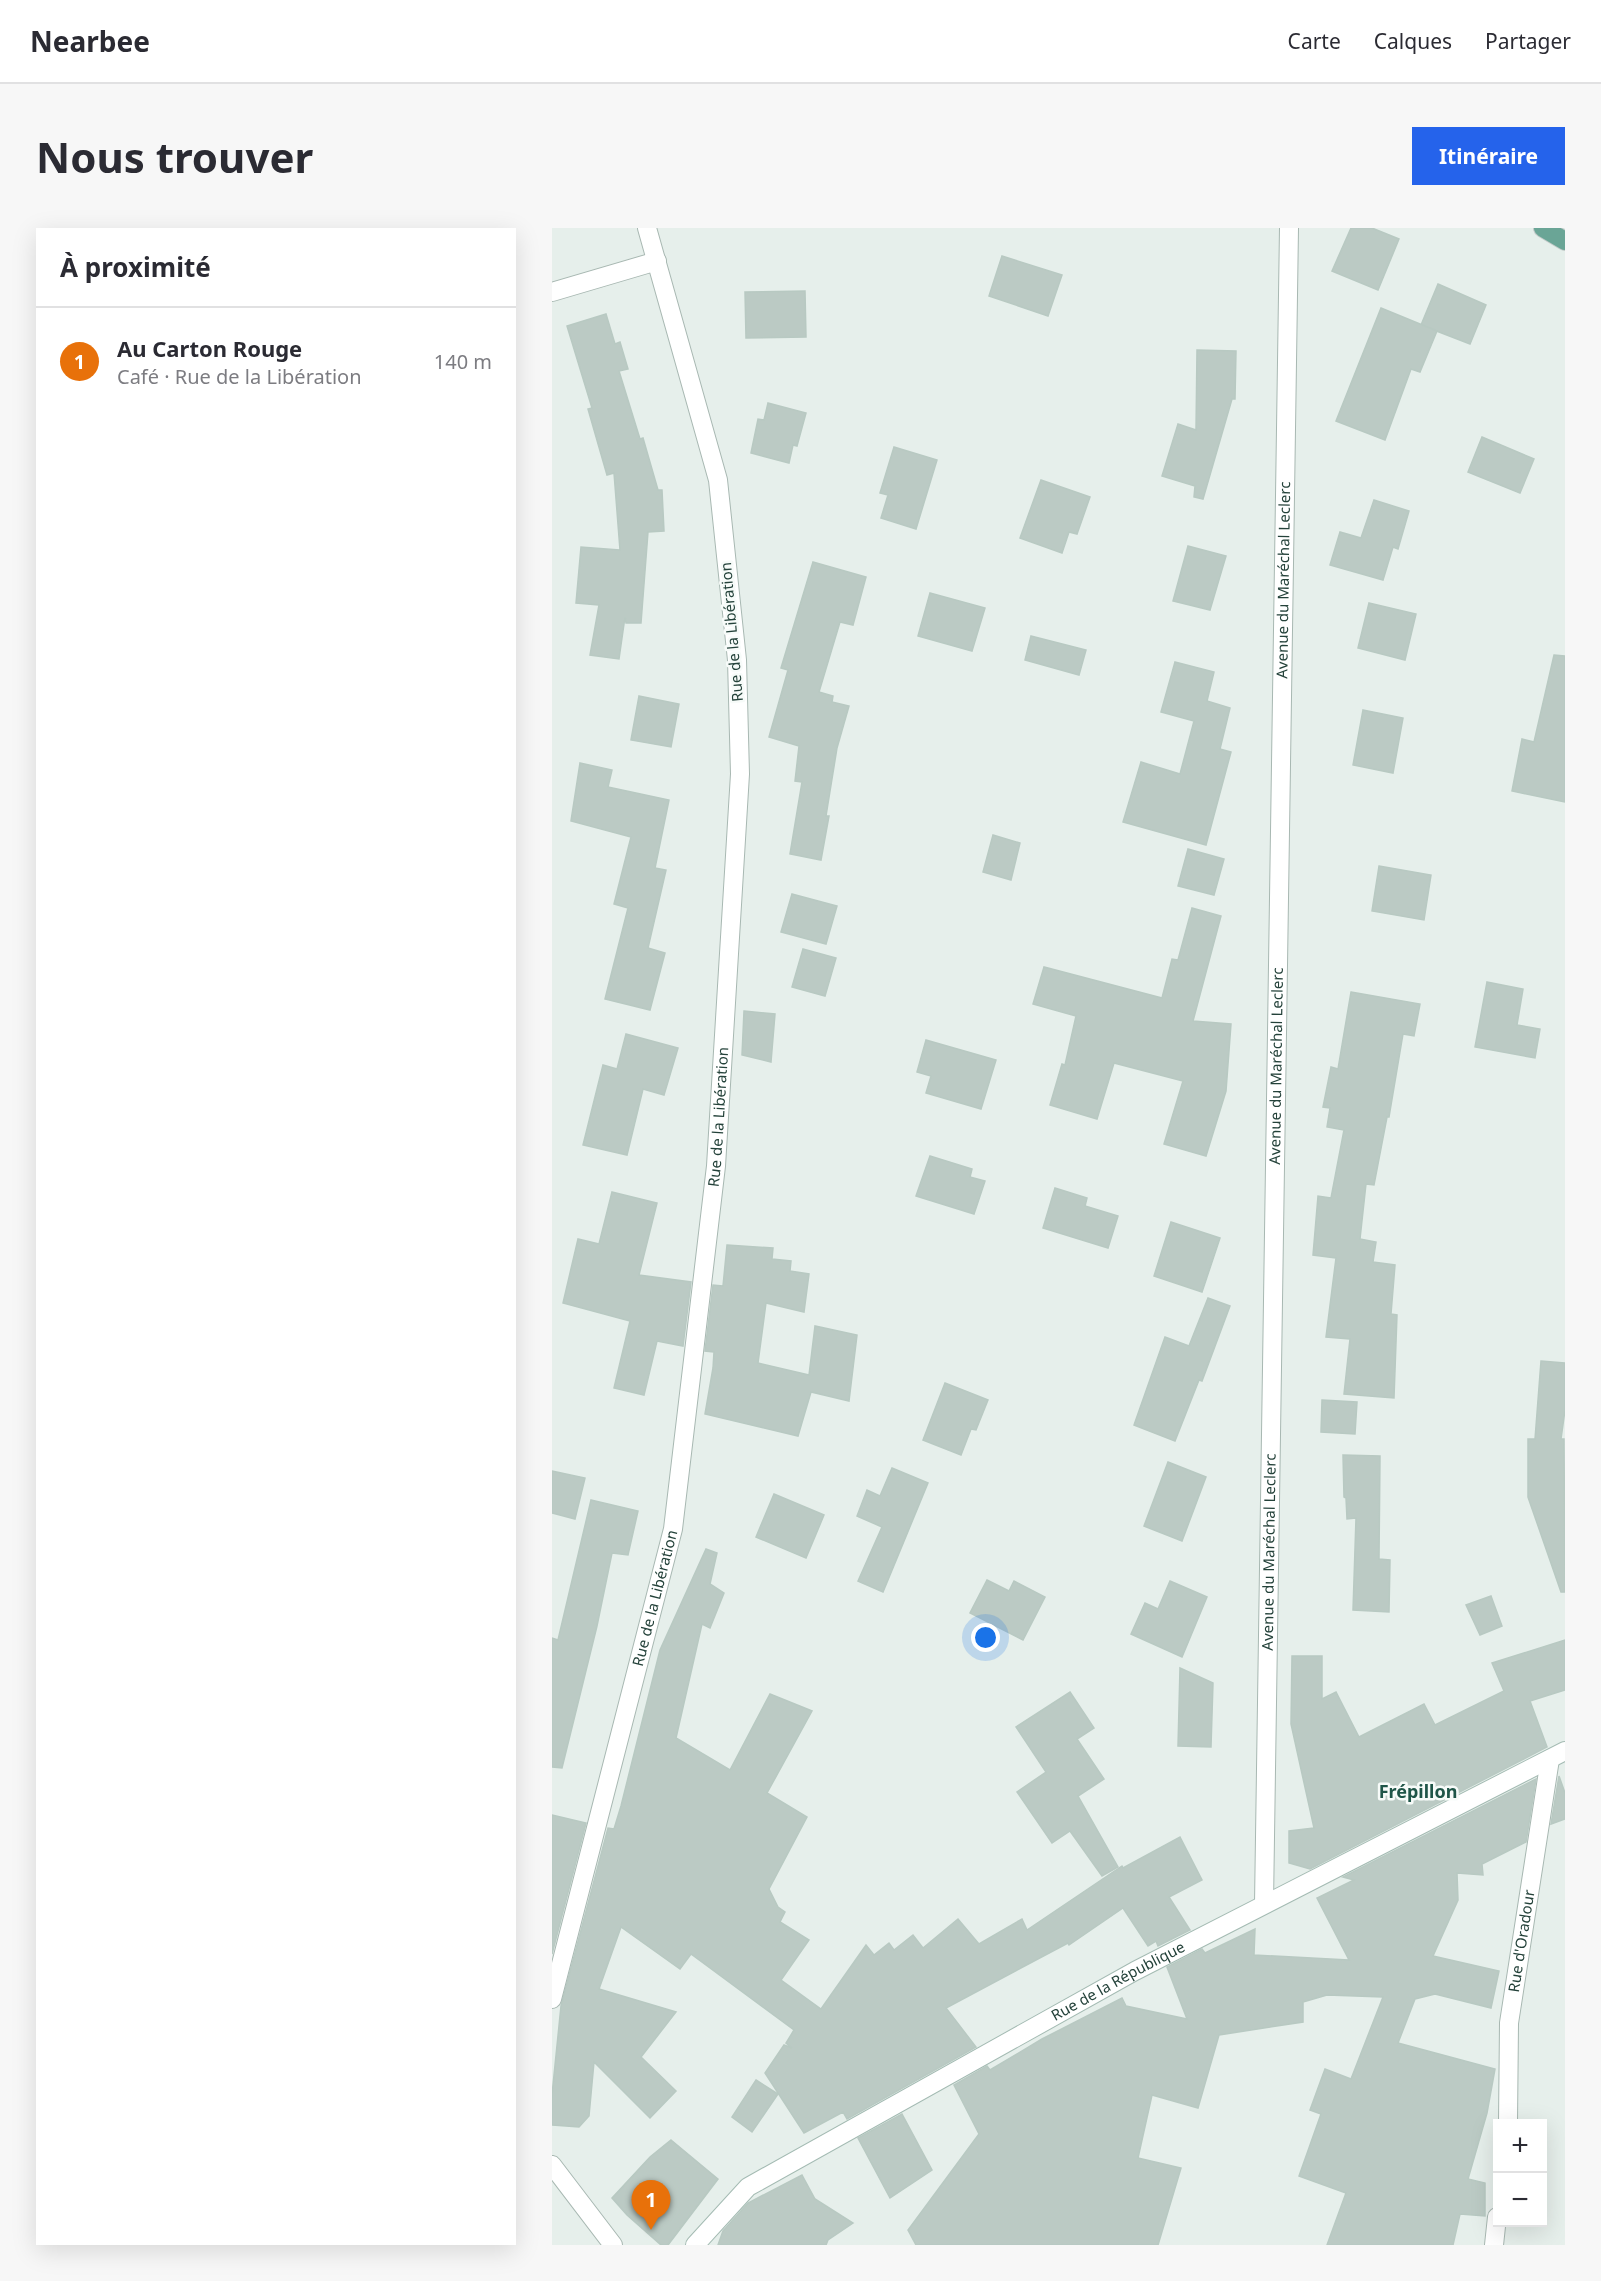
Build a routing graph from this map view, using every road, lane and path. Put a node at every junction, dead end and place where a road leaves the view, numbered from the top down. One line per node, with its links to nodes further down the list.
1 (647, 228): 5 (street, Rue de la Libération)
2 (1288, 228): 8 (street, Avenue du Maréchal Leclerc)
3 (1543, 228): 4 (main road)
4 (1565, 241)
5 (657, 261): 6 (street); 9 (street, Rue de la Libération)
6 (552, 292)
7 (1558, 1755): 8 (street, Rue de la République); 10 (street, Rue d'Oradour)
8 (1264, 1904): 14 (street, Rue de la République)
9 (552, 1999)
10 (1508, 2119)
11 (552, 2165): 13 (street)
12 (1496, 2227): 15 (street)
13 (613, 2245)
14 (695, 2245)
15 (1494, 2245)

